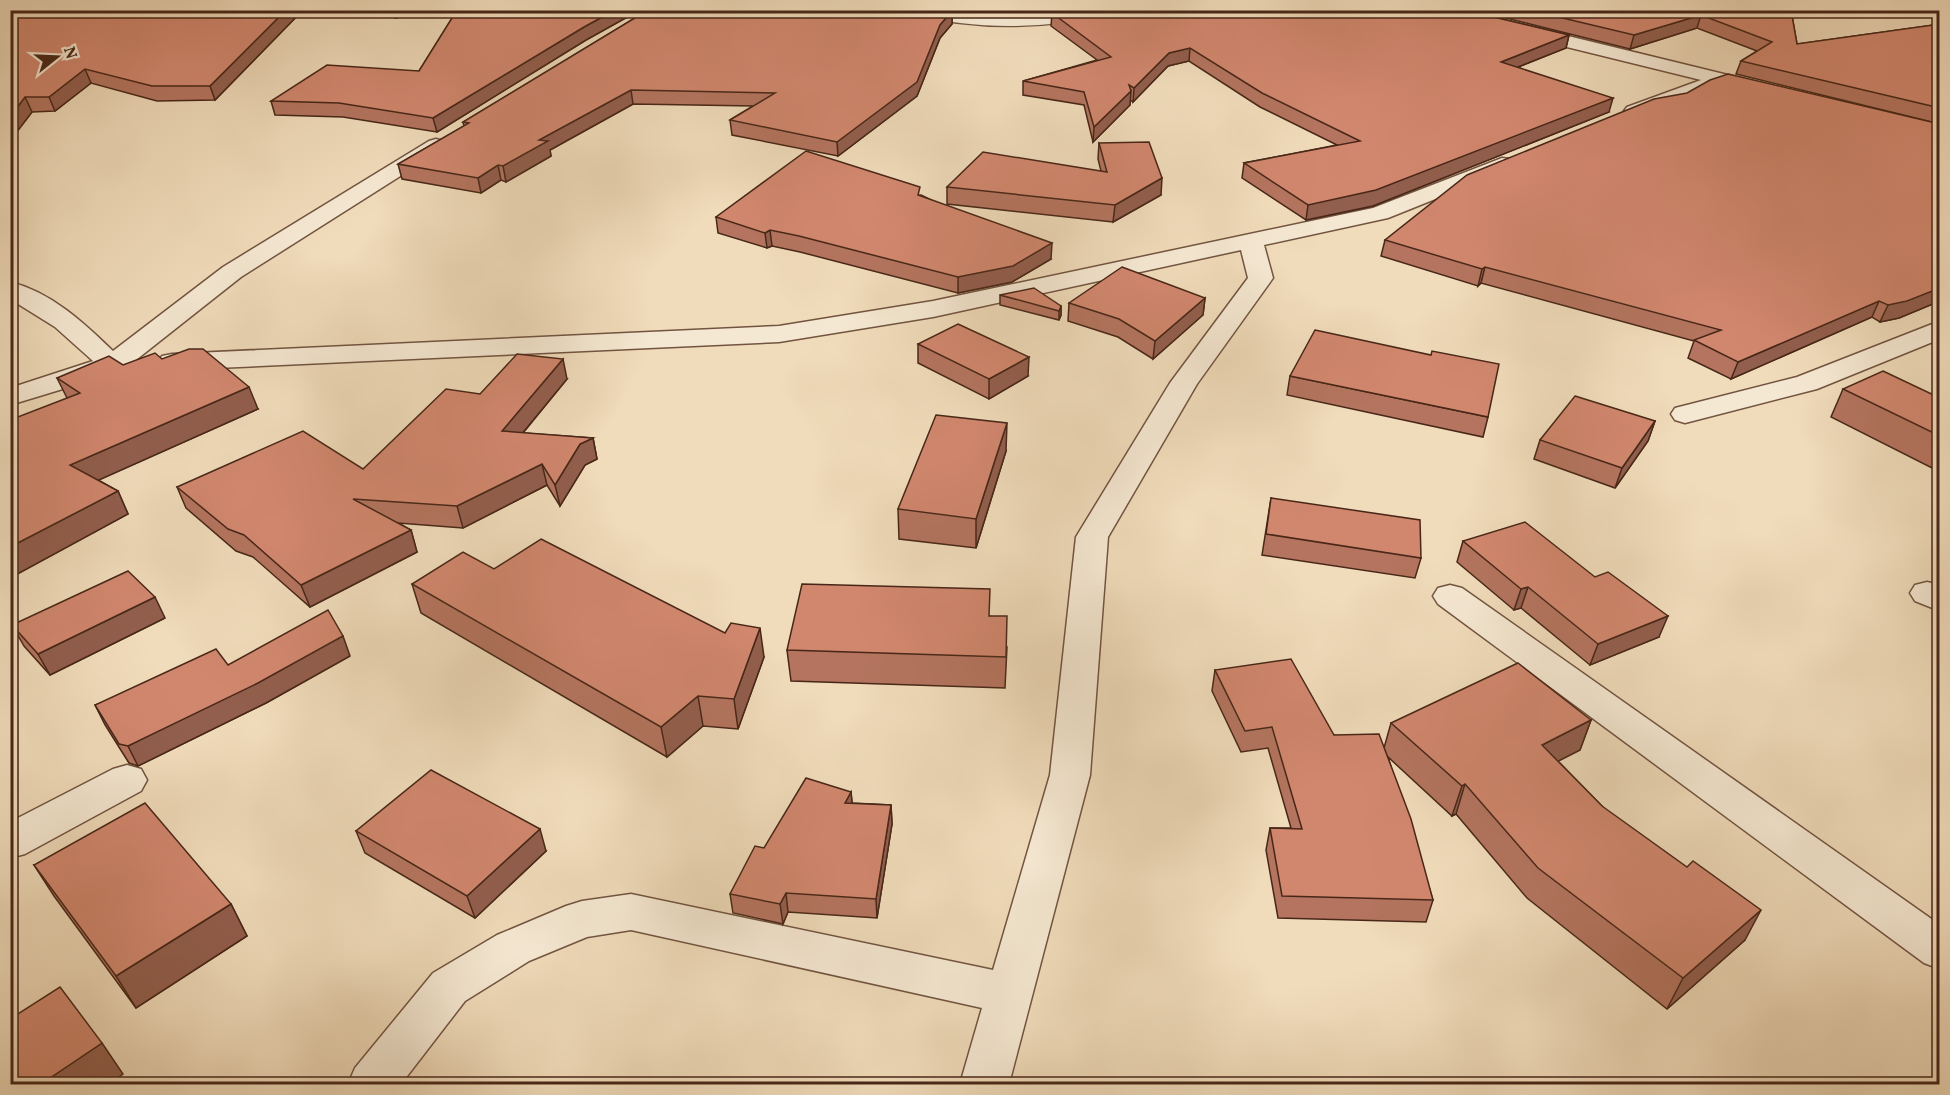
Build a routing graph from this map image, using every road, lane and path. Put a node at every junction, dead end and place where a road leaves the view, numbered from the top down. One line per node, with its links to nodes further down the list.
1 (916, 10): 2 (street)
2 (1103, 10)
3 (1439, 10): 4 (street)
4 (1612, 121)
5 (453, 134): 10 (street)
6 (1528, 154): 7 (street)
7 (1251, 242): 10 (street); 17 (street)
8 (10, 289): 10 (street)
9 (1940, 328): 12 (street)
10 (112, 365): 11 (street)
11 (10, 397)
12 (1685, 414)
13 (1450, 596): 16 (street)
14 (127, 780): 15 (street)
15 (10, 842)
16 (1940, 950)
17 (1010, 994): 18 (street); 19 (street)
18 (372, 1084)
19 (985, 1084)

